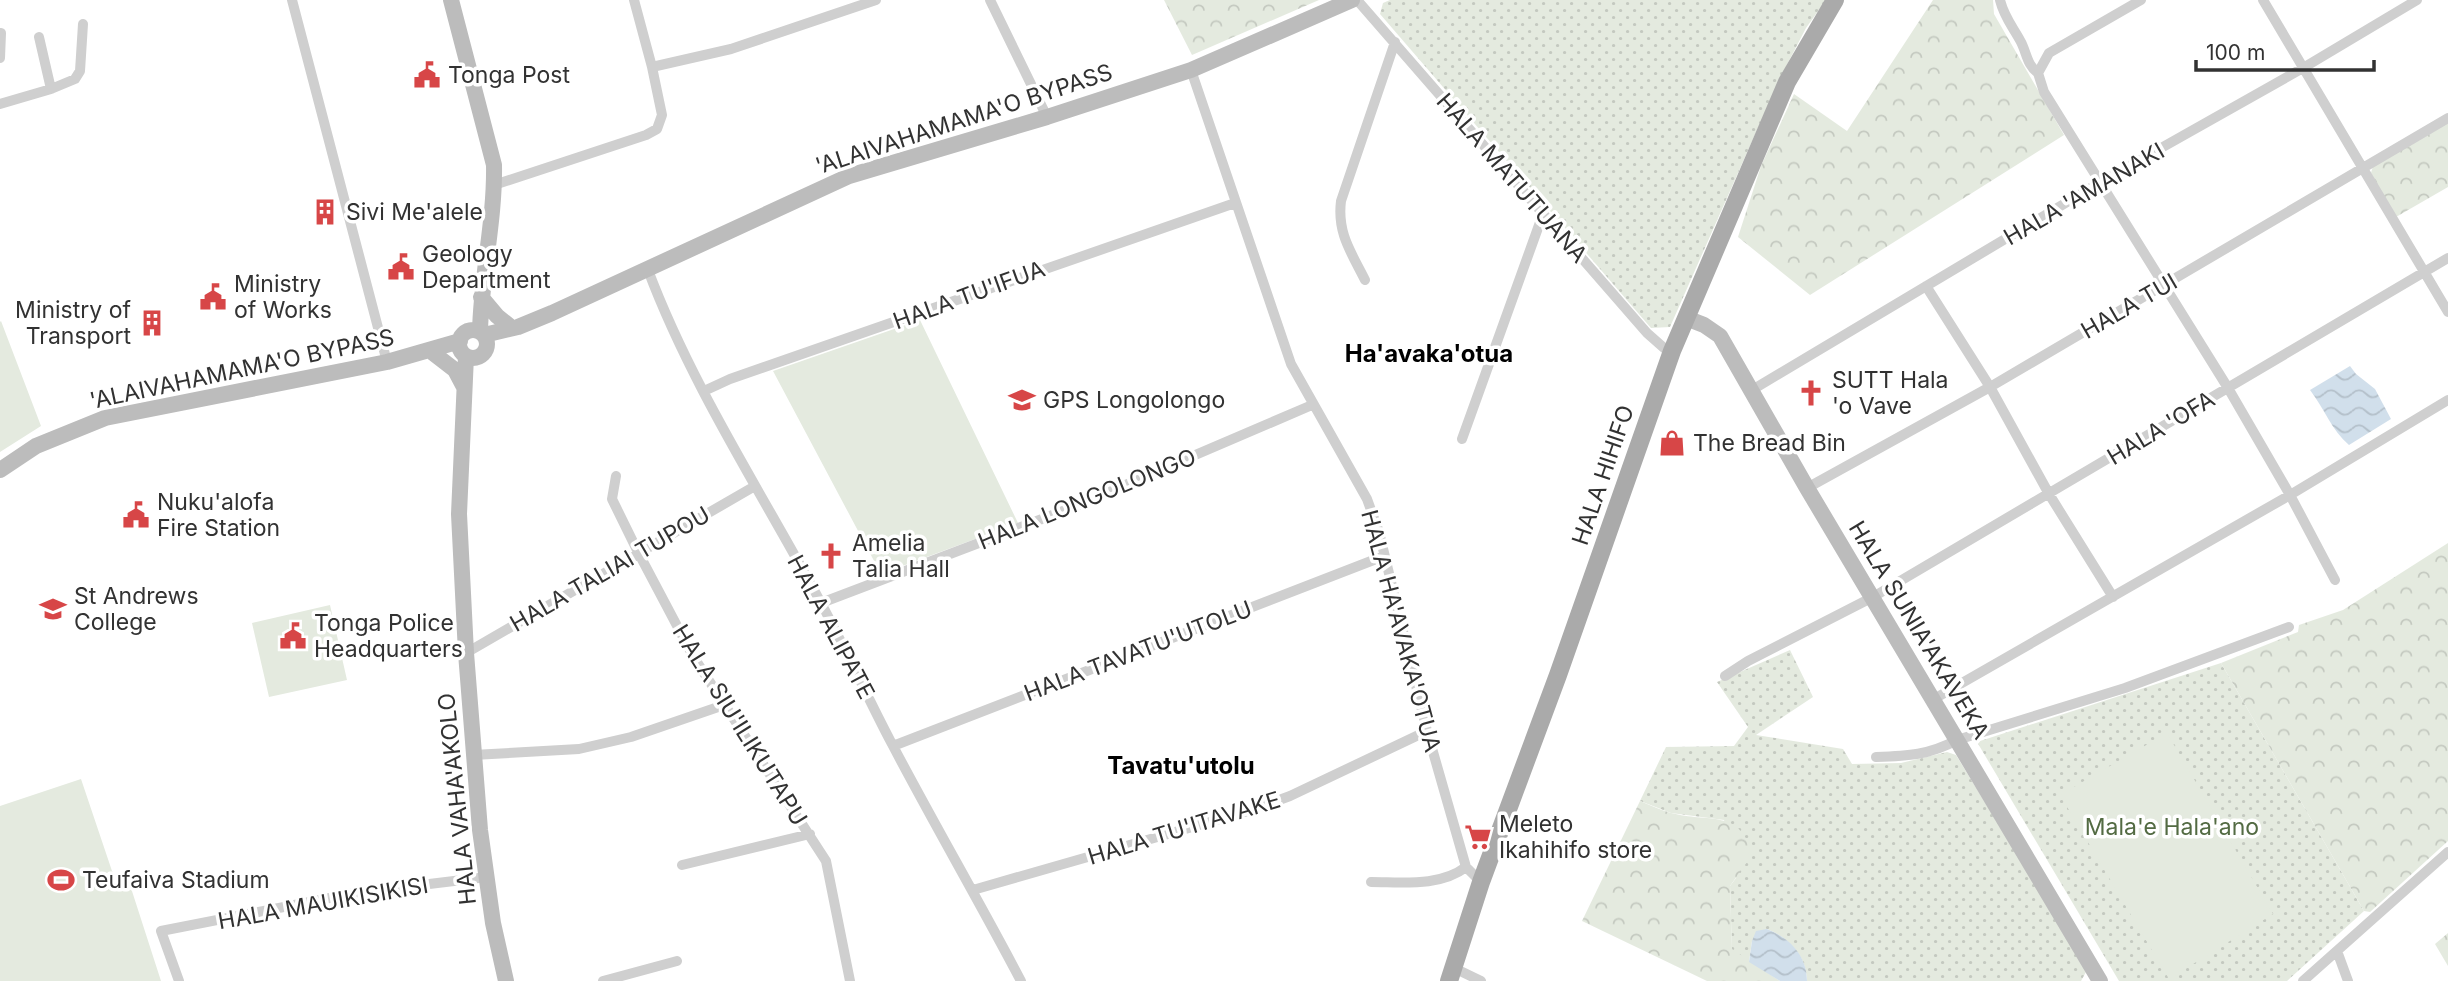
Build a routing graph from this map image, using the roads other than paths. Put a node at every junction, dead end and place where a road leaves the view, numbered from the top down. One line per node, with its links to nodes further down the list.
1 (292, 0): 43 (street)
2 (451, 0): 27 (main road, HALA VAHA'AKOLO)
3 (634, 0): 17 (street)
4 (876, 0): 17 (street)
5 (990, 0): 23 (street)
6 (1354, 0): 15 (street, HALA MATUTUANA); 19 (main road, 'ALAIVAHAMAMA'O BYPASS)
7 (1835, 0): 38 (main road, HALA HIHIFO)
8 (2000, 0): 20 (street)
9 (2141, 0): 20 (street)
10 (2263, 0): 18 (street)
11 (2417, 0): 18 (street, HALA 'AMANAKI)
12 (83, 24): 21 (street)
13 (1, 33): 16 (street)
14 (39, 37): 21 (street)
15 (1395, 42): 29 (street, HALA MATUTUANA); 33 (street)
16 (0, 58)
17 (652, 67): 27 (street)
18 (2303, 68): 25 (street); 26 (street, HALA 'AMANAKI)
19 (1191, 71): 23 (main road, 'ALAIVAHAMAMA'O BYPASS); 28 (street, HALA HA'AVAKA'OTUA)
20 (2038, 73): 26 (street)
21 (51, 89): 22 (street)
22 (0, 104)
23 (1048, 117): 31 (main road, 'ALAIVAHAMAMA'O BYPASS)
24 (2448, 118): 25 (street, HALA TUI)
25 (2361, 167): 32 (street); 35 (street, HALA TUI)
26 (2099, 183): 34 (street, HALA 'AMANAKI); 35 (street)
27 (494, 185): 36 (main road, HALA VAHA'AKOLO)
28 (1235, 203): 47 (street, HALA TU'IFUA); 50 (street, HALA HA'AVAKA'OTUA)
29 (1543, 214): 41 (street, HALA MATUTUANA); 51 (street)
30 (2448, 258): 32 (street, HALA 'OFA)
31 (648, 270): 39 (main road, 'ALAIVAHAMAMA'O BYPASS); 47 (street, HALA ALIPATE)
32 (2424, 272): 37 (street); 45 (street, HALA 'OFA)
33 (1365, 280)
34 (1926, 286): 44 (street); 46 (street, HALA 'AMANAKI)
35 (2164, 286): 44 (street, HALA TUI); 45 (street)
36 (481, 295): 39 (main road); 40 (main road, HALA VAHA'AKOLO)
37 (2448, 312)
38 (1686, 318): 41 (main road, HALA HIHIFO); 46 (main road, HALA SUNIA'AKAVEKA)
39 (515, 328): 40 (main road, 'ALAIVAHAMAMA'O BYPASS)
40 (473, 344): 42 (main road, 'ALAIVAHAMAMA'O BYPASS); 48 (main road, HALA VAHA'AKOLO)
41 (1672, 351): 79 (main road, HALA HIHIFO)
42 (427, 353): 43 (main road, 'ALAIVAHAMAMA'O BYPASS); 48 (main road)
43 (387, 362): 52 (main road, 'ALAIVAHAMAMA'O BYPASS)
44 (1990, 387): 55 (street, HALA TUI); 56 (street)
45 (2228, 388): 56 (street, HALA 'OFA); 57 (street)
46 (1752, 390): 55 (main road, HALA SUNIA'AKAVEKA)
47 (704, 391): 54 (street, HALA ALIPATE)
48 (464, 395): 65 (main road, HALA VAHA'AKOLO)
49 (2448, 400): 57 (street)
50 (1312, 405): 59 (street, HALA HA'AVAKA'OTUA); 63 (street, HALA LONGOLONGO)
51 (1462, 439)
52 (0, 470)
53 (616, 476): 58 (street, HALA SIU'ILIKUTAPU)
54 (755, 486): 58 (street, HALA TALIAI TUPOU); 63 (street, HALA ALIPATE)
55 (1807, 488): 61 (main road, HALA SUNIA'AKAVEKA)
56 (2049, 494): 61 (street, HALA 'OFA); 62 (street)
57 (2290, 495): 60 (street); 62 (street)
58 (638, 552): 65 (street, HALA TALIAI TUPOU); 68 (street, HALA SIU'ILIKUTAPU)
59 (1384, 556): 69 (street, HALA HA'AVAKA'OTUA); 71 (street, HALA TAVATU'UTOLU)
60 (2335, 580)
61 (1873, 597): 66 (street, HALA 'OFA); 67 (main road, HALA SUNIA'AKAVEKA)
62 (2113, 597): 67 (street)
63 (821, 603): 71 (street, HALA ALIPATE)
64 (2289, 626): 70 (street)
65 (466, 653): 72 (main road, HALA VAHA'AKOLO)
66 (1725, 676)
67 (1934, 699): 70 (main road, HALA SUNIA'AKAVEKA)
68 (724, 705): 72 (street); 74 (street, HALA SIU'ILIKUTAPU)
69 (1427, 731): 77 (street, HALA HA'AVAKA'OTUA); 81 (street, HALA TU'ITAVAKE)
70 (1957, 740): 73 (street); 91 (main road, HALA SUNIA'AKAVEKA)
71 (893, 746): 81 (street, HALA ALIPATE)
72 (473, 755): 78 (main road, HALA VAHA'AKOLO)
73 (1876, 757)
74 (810, 835): 76 (street); 88 (street, HALA SIU'ILIKUTAPU)
75 (2448, 852): 82 (street)
76 (682, 865)
77 (1466, 867): 79 (street); 80 (street)
78 (486, 877): 85 (street, HALA MAUIKISIKISI); 86 (main road, HALA VAHA'AKOLO)
79 (1481, 881): 84 (main road, HALA HIHIFO)
80 (1370, 882)
81 (973, 890): 89 (street, HALA ALIPATE)
82 (2337, 951): 92 (street); 93 (street)
83 (677, 961): 87 (street)
84 (1451, 975): 90 (street)
85 (179, 981)
86 (506, 981)
87 (603, 981)
88 (850, 981)
89 (1021, 981)
90 (1481, 981)
91 (2100, 981)
92 (2304, 981)
93 (2348, 981)

